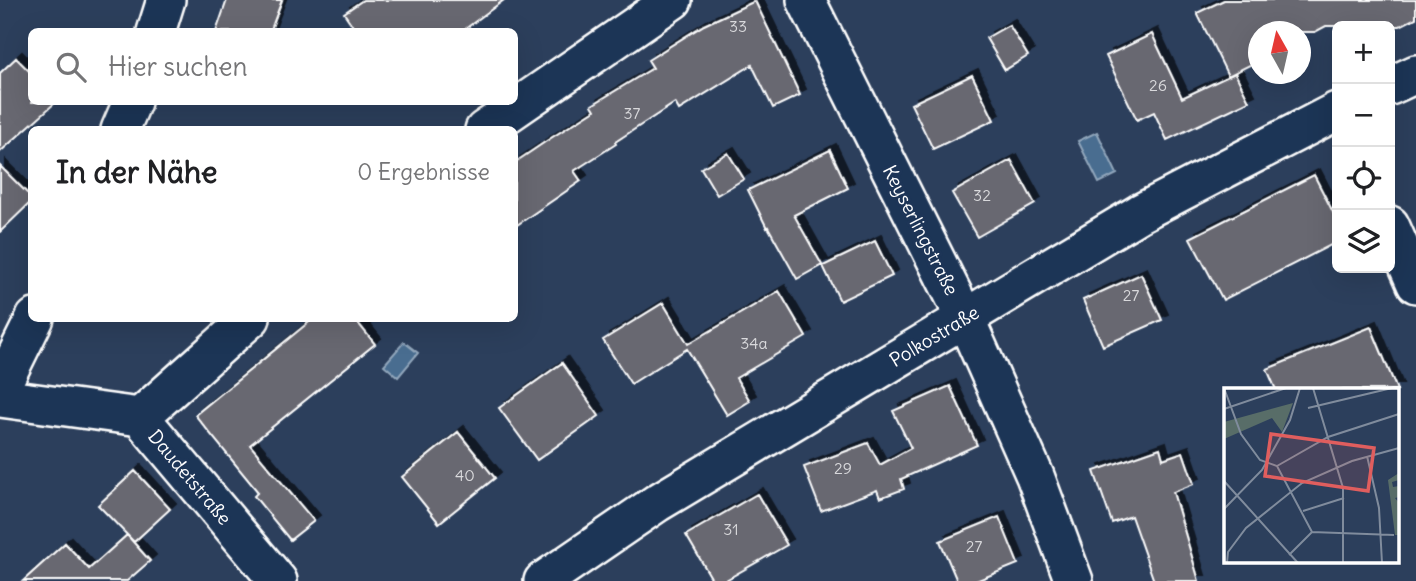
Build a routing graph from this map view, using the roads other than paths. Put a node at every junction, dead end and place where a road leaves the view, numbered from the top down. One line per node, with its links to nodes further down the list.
1 (166, 0): 4 (street)
2 (673, 0): 10 (street)
3 (806, 0): 13 (street, Keyserlingstraße)
4 (157, 28)
5 (1416, 74): 6 (street)
6 (1394, 84)
7 (131, 105): 9 (street)
8 (1332, 114): 13 (street, Polkostraße)
9 (122, 126)
10 (490, 126)
11 (1395, 236): 12 (street)
12 (1416, 284)
13 (965, 318): 20 (street, Polkostraße); 21 (street, Keyserlingstraße)
14 (33, 322): 16 (street)
15 (247, 322): 18 (street)
16 (0, 389)
17 (0, 398): 18 (street, Daudetstraße)
18 (140, 417): 19 (street, Daudetstraße)
19 (278, 581)
20 (543, 581)
21 (1074, 581)

